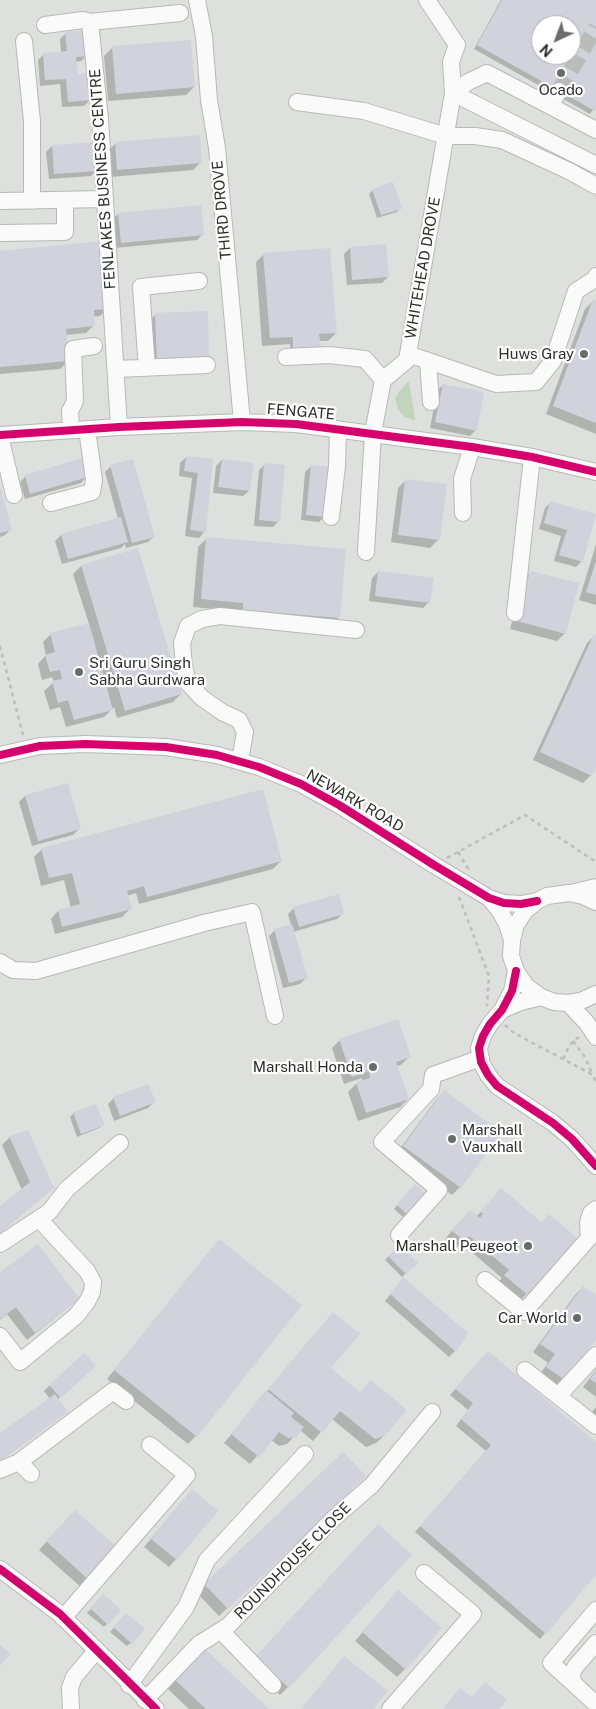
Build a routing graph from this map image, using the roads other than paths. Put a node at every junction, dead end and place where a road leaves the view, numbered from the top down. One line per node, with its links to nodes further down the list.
1 (196, 0): 31 (street, THIRD DROVE)
2 (427, 0): 8 (street, WHITEHEAD DROVE)
3 (180, 13): 4 (street)
4 (90, 22): 5 (street); 15 (street, FENLAKES BUSINESS CENTRE)
5 (45, 25)
6 (24, 41): 18 (street)
7 (559, 91): 10 (street)
8 (453, 93): 10 (street); 12 (street, WHITEHEAD DROVE); 13 (street)
9 (297, 102): 12 (street)
10 (550, 106): 11 (street)
11 (596, 130)
12 (446, 136): 14 (street); 23 (street, WHITEHEAD DROVE)
13 (596, 165)
14 (596, 186)
15 (105, 199): 16 (street); 28 (street, FENLAKES BUSINESS CENTRE)
16 (65, 200): 18 (street); 19 (street)
17 (0, 201): 18 (street)
18 (32, 201)
19 (0, 233)
20 (596, 278): 25 (street)
21 (199, 281): 27 (street)
22 (94, 346): 34 (street)
23 (408, 354): 25 (street); 29 (street, WHITEHEAD DROVE)
24 (286, 358): 29 (street)
25 (428, 362): 30 (street)
26 (208, 365): 27 (street)
27 (147, 368): 28 (street)
28 (116, 369): 32 (street, FENLAKES BUSINESS CENTRE)
29 (383, 380): 35 (street)
30 (431, 402)
31 (242, 422): 32 (street, FENGATE); 33 (street, FENGATE)
32 (120, 426): 34 (street, FENGATE)
33 (338, 429): 35 (street, FENGATE); 43 (street)
34 (79, 430): 36 (street, FENGATE); 41 (street)
35 (373, 433): 37 (street, FENGATE); 44 (street)
36 (0, 436): 40 (street)
37 (472, 447): 38 (street, FENGATE); 42 (street)
38 (532, 457): 39 (street, FENGATE); 45 (street)
39 (596, 472)
40 (14, 495)
41 (51, 503)
42 (463, 513)
43 (332, 517)
44 (366, 552)
45 (514, 613)
46 (356, 630): 48 (street)
47 (0, 755): 48 (street, NEWARK ROAD)
48 (240, 761): 51 (street, NEWARK ROAD)
49 (596, 887): 50 (street)
50 (569, 893): 52 (street, NEWARK ROAD); 53 (street)
51 (488, 898): 52 (street, NEWARK ROAD); 54 (street, NEWARK ROAD)
52 (537, 901): 54 (street)
53 (596, 902)
54 (512, 940): 56 (street)
55 (0, 962): 61 (street)
56 (516, 971): 58 (street); 60 (street)
57 (596, 994): 59 (street)
58 (540, 997): 59 (street); 60 (street)
59 (568, 1003): 62 (street)
60 (502, 1010): 63 (street)
61 (275, 1016)
62 (594, 1033)
63 (481, 1058): 65 (street); 68 (street)
64 (120, 1142): 67 (street)
65 (596, 1166)
66 (596, 1210): 70 (street)
67 (39, 1219): 69 (street); 71 (street)
68 (399, 1235)
69 (0, 1244)
70 (486, 1280)
71 (0, 1336)
72 (596, 1355): 74 (street)
73 (525, 1370): 74 (street)
74 (558, 1396): 77 (street)
75 (126, 1401): 80 (street)
76 (432, 1412): 87 (street, ROUNDHOUSE CLOSE)
77 (596, 1426)
78 (150, 1444): 86 (street)
79 (305, 1454): 91 (street)
80 (19, 1462): 81 (street); 82 (street)
81 (0, 1470)
82 (31, 1474)
83 (0, 1570): 86 (street)
84 (424, 1573): 96 (street)
85 (596, 1610): 90 (street)
86 (63, 1618): 89 (street)
87 (220, 1631): 92 (street); 93 (street, ROUNDHOUSE CLOSE)
88 (596, 1643): 90 (street)
89 (96, 1651): 91 (street); 95 (street)
90 (572, 1683): 94 (street)
91 (129, 1684): 93 (street)
92 (273, 1685)
93 (150, 1704)
94 (596, 1704)
95 (71, 1709)
96 (390, 1709)

